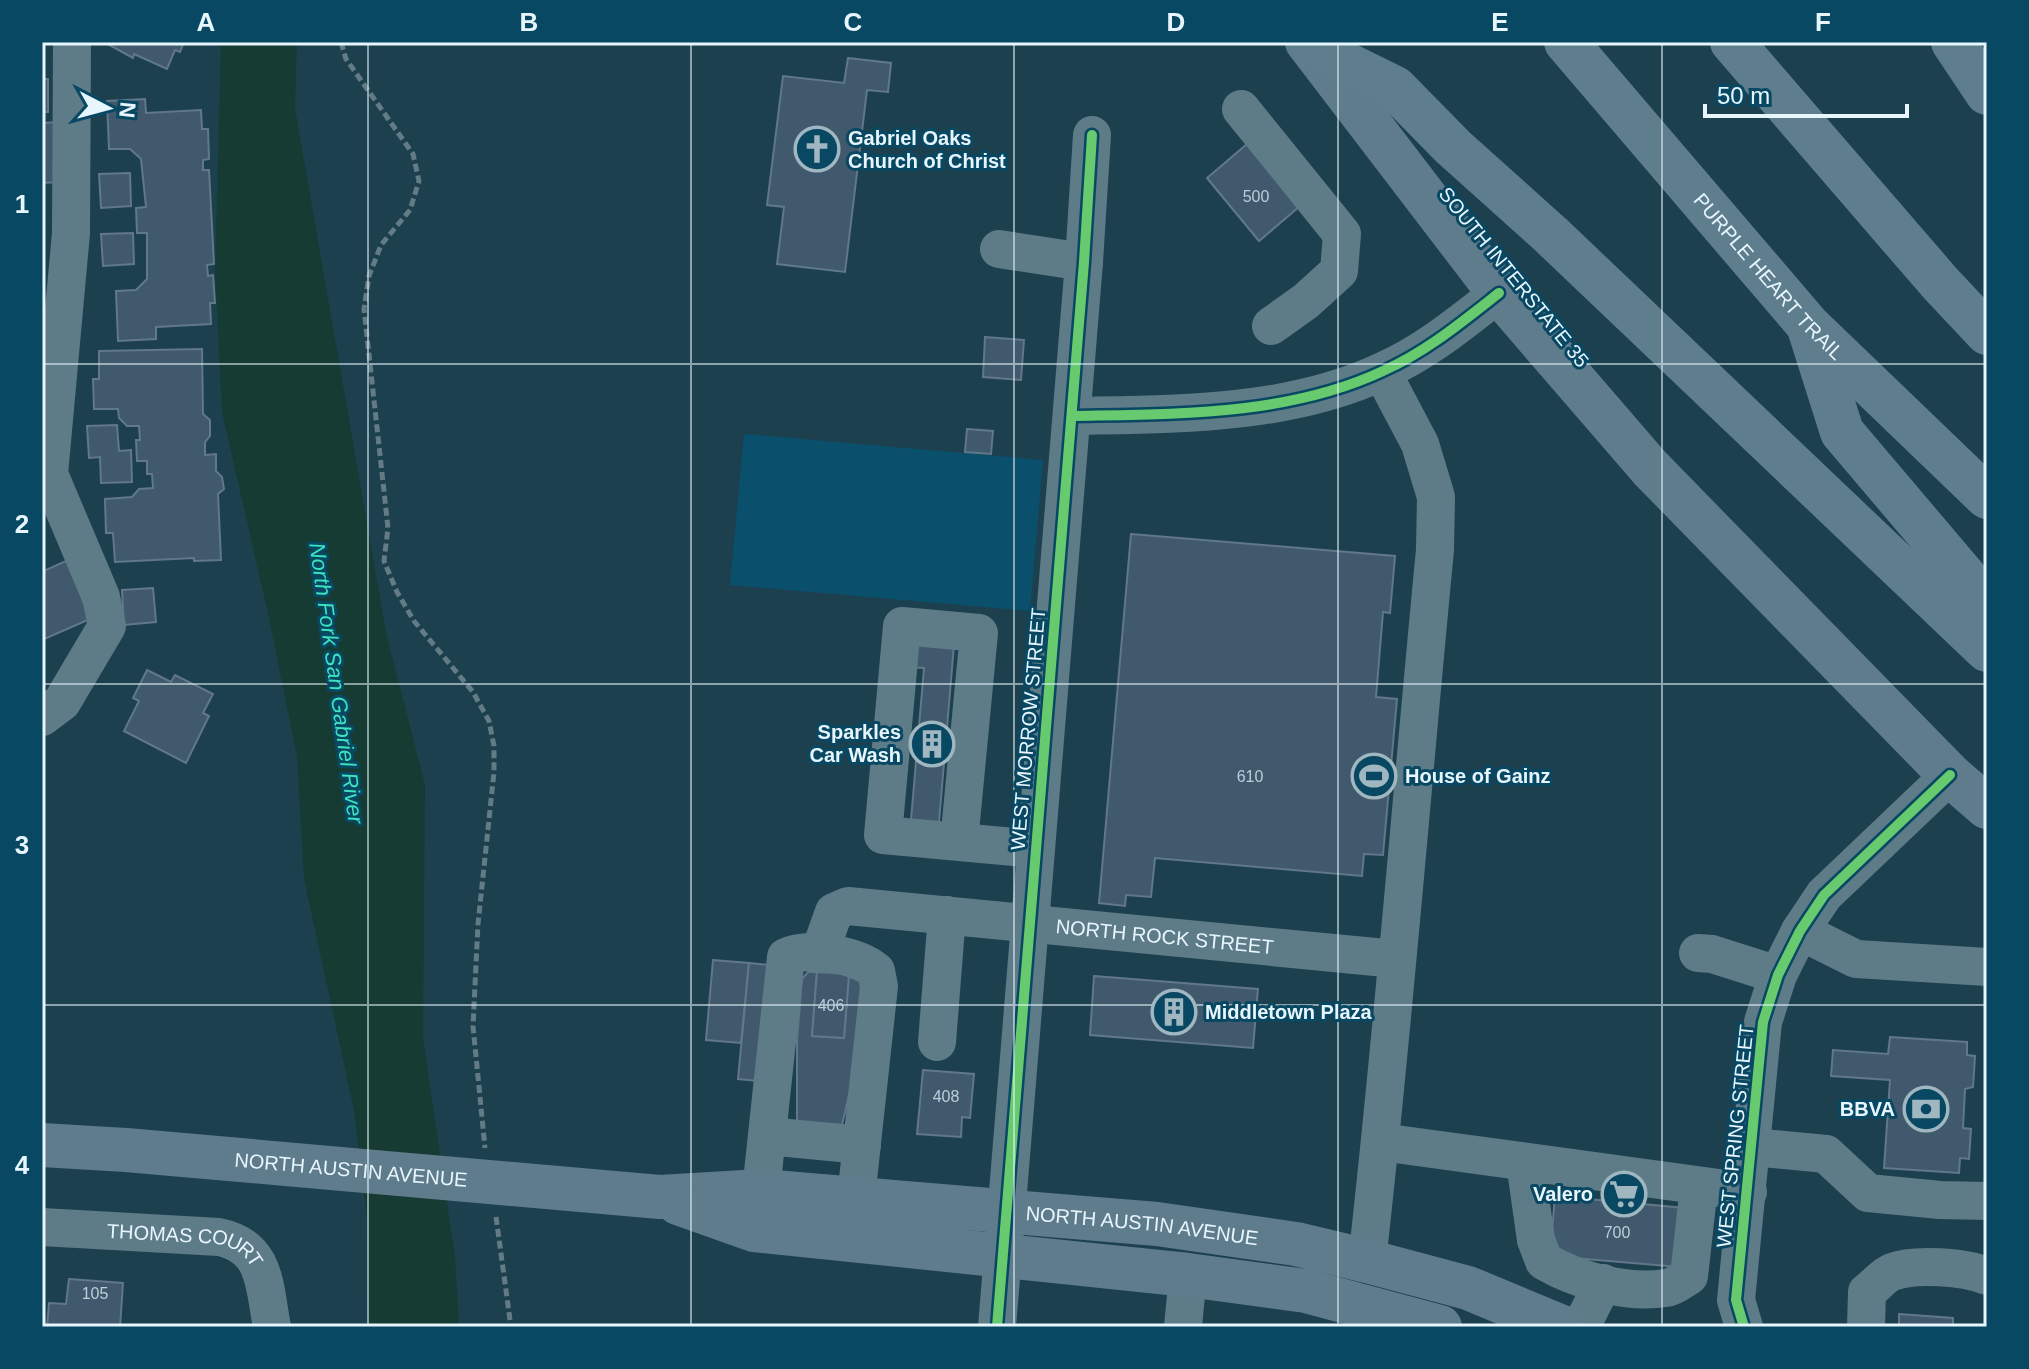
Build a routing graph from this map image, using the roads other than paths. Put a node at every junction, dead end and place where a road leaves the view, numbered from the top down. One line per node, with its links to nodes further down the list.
1 (72, 42): 20 (street)
2 (1566, 42): 12 (highway, PURPLE HEART TRAIL)
3 (1732, 42): 14 (highway)
4 (1953, 42): 6 (highway)
5 (1309, 45): 11 (main road, SOUTH INTERSTATE 35); 19 (highway)
6 (1987, 93)
7 (1241, 109): 13 (street)
8 (1092, 135): 10 (street, WEST MORROW STREET)
9 (999, 249): 10 (street)
10 (1084, 262): 16 (street, WEST MORROW STREET)
11 (1499, 293): 15 (street); 21 (main road, SOUTH INTERSTATE 35)
12 (1808, 325): 17 (highway, PURPLE HEART TRAIL); 18 (highway)
13 (1271, 326)
14 (1987, 333)
15 (1382, 372): 16 (street); 30 (street)
16 (1072, 416): 24 (street, WEST MORROW STREET)
17 (1987, 497)
18 (1987, 603)
19 (1987, 650)
20 (42, 717)
21 (1950, 775): 22 (main road, SOUTH INTERSTATE 35); 27 (street, WEST SPRING STREET)
22 (1987, 807)
23 (959, 842): 23 (street); 24 (street)
24 (1036, 849): 26 (street, WEST MORROW STREET)
25 (947, 915): 26 (street, NORTH ROCK STREET); 29 (street, NORTH ROCK STREET); 33 (street)
26 (1030, 922): 30 (street, NORTH ROCK STREET); 46 (street, WEST MORROW STREET)
27 (1800, 931): 31 (street); 32 (street, WEST SPRING STREET)
28 (1698, 953): 32 (street)
29 (819, 954): 34 (street); 37 (street)
30 (1396, 959): 35 (street)
31 (1987, 967)
32 (1778, 975): 38 (street, WEST SPRING STREET)
33 (937, 1042)
34 (767, 1136): 37 (street); 41 (street)
35 (1381, 1142): 39 (street); 49 (street)
36 (42, 1145): 43 (main road, NORTH AUSTIN AVENUE)
37 (862, 1145): 44 (street)
38 (1752, 1147): 42 (street, WEST SPRING STREET); 45 (street)
39 (1525, 1162): 40 (street); 52 (street)
40 (1699, 1186): 42 (street); 52 (street)
41 (761, 1191): 43 (main road, NORTH AUSTIN AVENUE); 44 (main road, NORTH AUSTIN AVENUE)
42 (1748, 1192): 53 (street, WEST SPRING STREET)
43 (660, 1197): 48 (main road, NORTH AUSTIN AVENUE)
44 (856, 1198): 46 (main road, NORTH AUSTIN AVENUE)
45 (1987, 1201)
46 (1006, 1211): 48 (street, WEST MORROW STREET); 49 (main road, NORTH AUSTIN AVENUE)
47 (42, 1227): 55 (street, THOMAS COURT)
48 (1003, 1256): 50 (main road, NORTH AUSTIN AVENUE); 56 (street, WEST MORROW STREET)
49 (1367, 1261): 58 (main road, NORTH AUSTIN AVENUE)
50 (1188, 1275): 54 (street); 57 (main road, NORTH AUSTIN AVENUE)
51 (1987, 1276): 60 (street)
52 (1603, 1283): 59 (street)
53 (1733, 1318)
54 (1183, 1326)
55 (272, 1327)
56 (997, 1327)
57 (1440, 1327)
58 (1562, 1327)
59 (1581, 1327)
60 (1866, 1327)

